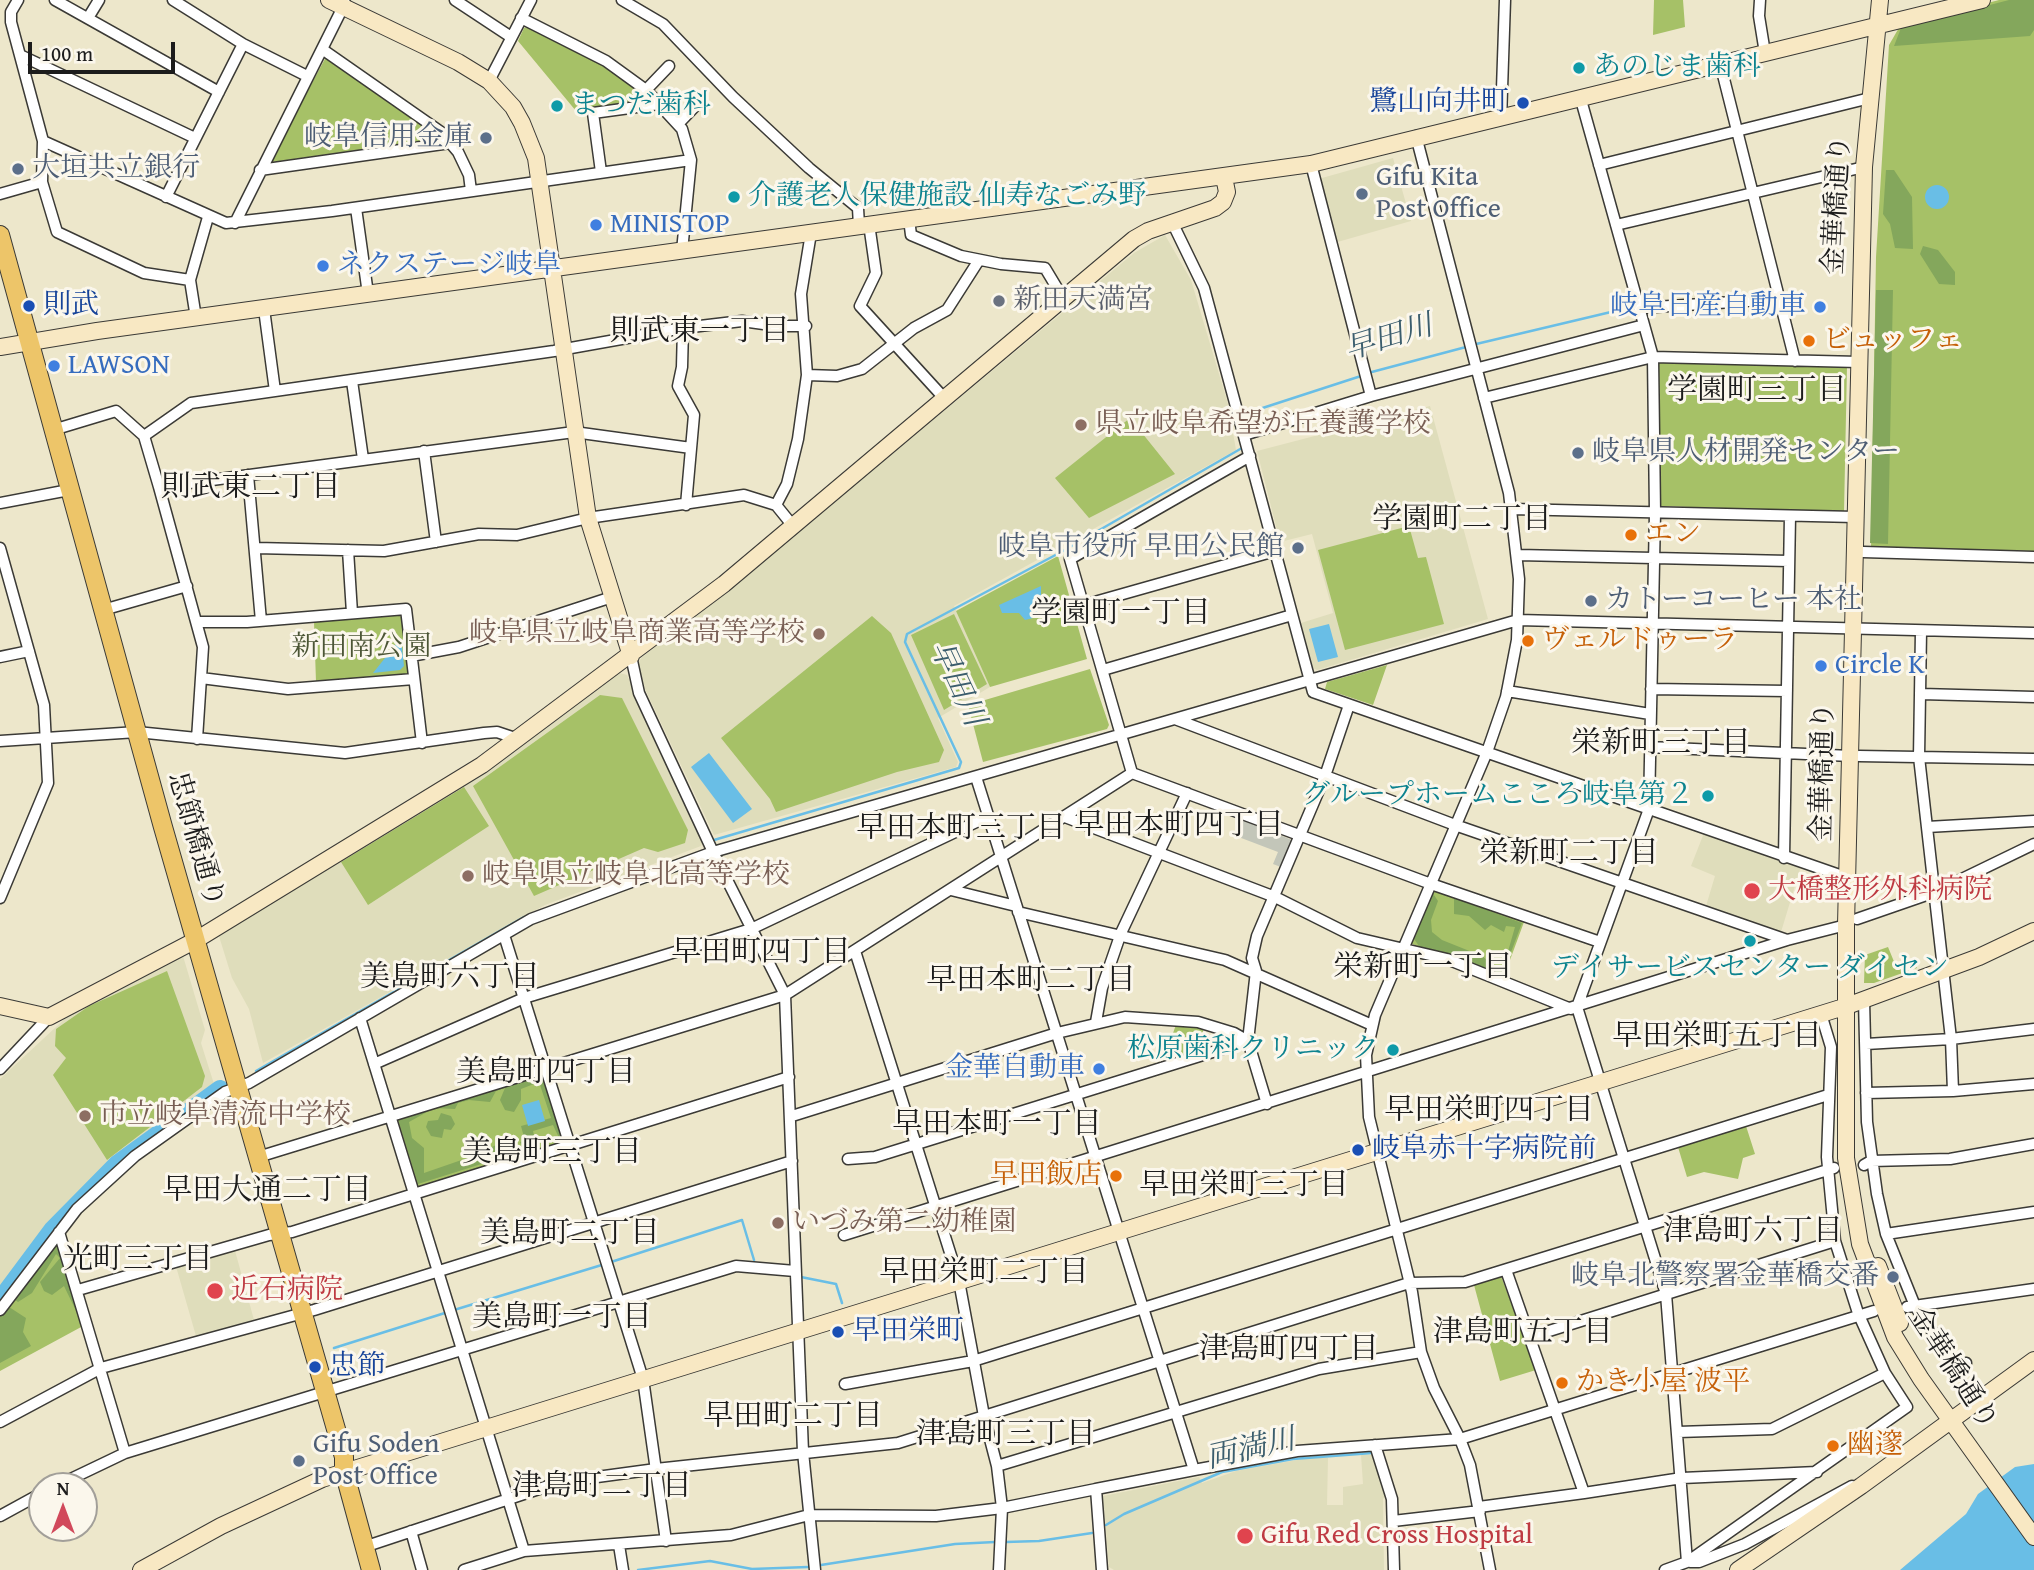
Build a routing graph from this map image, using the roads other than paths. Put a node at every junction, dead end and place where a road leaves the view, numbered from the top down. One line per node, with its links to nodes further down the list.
1 (18, 0): 21 (street)
2 (55, 0): 15 (street)
3 (99, 0): 15 (street)
4 (173, 0): 18 (street)
5 (454, 0): 17 (street)
6 (531, 0): 14 (street)
7 (622, 0): 57 (street)
8 (1505, 0): 32 (street)
9 (1760, 0): 20 (street)
10 (1880, 0): 16 (street, 金華橋通り)
11 (1888, 0): 16 (street, 金華橋通り)
12 (1982, 0): 16 (street)
13 (340, 2): 19 (street); 25 (street)
14 (521, 18): 17 (street); 26 (street)
15 (88, 19): 27 (street)
16 (1881, 25): 20 (street); 28 (street, 金華橋通り); 114 (street, 金華橋通り)
17 (511, 37): 25 (street)
18 (243, 44): 24 (street); 27 (street)
19 (321, 48): 24 (street); 38 (street)
20 (1765, 53): 22 (street)
21 (20, 55): 36 (street); 37 (street)
22 (1720, 63): 30 (street); 34 (street)
23 (669, 66): 26 (street)
24 (307, 76): 43 (street)
25 (489, 81): 46 (street)
26 (646, 90): 31 (street)
27 (219, 92): 36 (street)
28 (1870, 98): 34 (street); 42 (street, 金華橋通り)
29 (701, 100): 33 (street)
30 (1581, 100): 32 (street); 41 (street)
31 (659, 104): 33 (street); 44 (street)
32 (1501, 119): 35 (street)
33 (678, 124): 39 (street)
34 (1739, 130): 41 (street); 49 (street)
35 (1416, 136): 40 (street); 82 (street)
36 (195, 138): 51 (street)
37 (43, 141): 47 (street); 51 (street)
38 (450, 143): 43 (street); 48 (street)
39 (691, 160): 44 (street); 61 (street)
40 (1311, 164): 45 (street); 86 (street)
41 (1599, 165): 58 (street)
42 (1864, 167): 49 (street); 81 (street, 金華橋通り)
43 (260, 170): 56 (street)
44 (601, 173): 46 (street)
45 (1224, 177): 54 (street); 55 (street)
46 (539, 181): 48 (street); 64 (street)
47 (42, 182): 50 (street); 65 (street)
48 (471, 191): 52 (street)
49 (1754, 191): 58 (street); 68 (street)
50 (0, 194)
51 (166, 197): 53 (street)
52 (356, 208): 56 (street); 66 (street)
53 (208, 217): 56 (street); 65 (street)
54 (909, 219): 57 (street); 63 (street)
55 (1172, 222): 67 (street); 91 (street)
56 (235, 223)
57 (864, 225): 59 (street); 76 (street)
58 (1616, 225): 69 (street)
59 (811, 233): 61 (street); 73 (street)
60 (0, 236): 62 (main road, 忠節橋通り)
61 (682, 251): 64 (street)
62 (3, 257): 75 (main road, 忠節橋通り)
63 (979, 260): 67 (street); 76 (street)
64 (551, 268): 66 (street); 78 (street)
65 (190, 280): 71 (street)
66 (368, 294): 70 (street)
67 (1063, 298): 87 (street)
68 (1780, 299): 69 (street); 80 (street)
69 (1639, 308): 72 (street)
70 (264, 309): 71 (street); 85 (street)
71 (196, 318): 75 (street)
72 (1644, 325): 79 (street); 82 (street)
73 (806, 326): 74 (street); 83 (street)
74 (683, 328): 78 (street); 93 (street)
75 (29, 342): 77 (street); 89 (main road, 忠節橋通り)
76 (894, 343): 83 (street); 87 (street)
77 (0, 347)
78 (563, 350): 84 (street); 90 (street)
79 (1653, 358): 80 (street); 88 (street); 104 (street)
80 (1796, 361): 81 (street)
81 (1858, 362): 106 (street, 金華橋通り)
82 (1474, 367): 86 (street); 88 (street)
83 (807, 375): 102 (street)
84 (352, 381): 85 (street); 96 (street)
85 (275, 391): 92 (street)
86 (1371, 396): 91 (street)
87 (944, 398): 108 (street)
88 (1484, 398): 103 (street)
89 (53, 430): 92 (street); 99 (main road, 忠節橋通り)
90 (574, 432): 93 (street); 94 (street); 107 (street)
91 (1244, 435): 95 (street)
92 (144, 436): 98 (street)
93 (691, 448): 101 (street)
94 (424, 451): 96 (street); 109 (street)
95 (1250, 456): 113 (street); 122 (street)
96 (363, 459): 97 (street)
97 (248, 475): 98 (street); 111 (street)
98 (159, 487): 120 (street)
99 (69, 489): 100 (street); 123 (main road, 忠節橋通り)
100 (0, 503)
101 (686, 505): 102 (street); 107 (street)
102 (776, 505): 108 (street)
103 (1511, 509): 104 (street); 115 (street)
104 (1655, 513): 105 (street); 117 (street)
105 (1790, 516): 106 (street); 118 (street)
106 (1856, 517): 131 (street, 金華橋通り)
107 (588, 519): 109 (street); 121 (street)
108 (793, 526): 136 (street)
109 (436, 542): 112 (street)
110 (0, 548): 119 (street)
111 (256, 548): 112 (street); 127 (street)
112 (348, 550): 124 (street)
113 (1275, 551): 122 (street); 125 (street)
114 (1863, 552): 116 (street); 131 (street, 金華橋通り)
115 (1518, 555): 117 (street); 126 (street)
116 (2034, 557)
117 (1655, 558): 118 (street); 129 (street)
118 (1789, 561): 130 (street)
119 (5, 581): 134 (street)
120 (187, 586): 123 (street); 128 (street)
121 (612, 597): 135 (street); 136 (street)
122 (1084, 605): 138 (street)
123 (103, 610): 150 (main road, 忠節橋通り)
124 (352, 613): 127 (street); 135 (street)
125 (1292, 615): 138 (street); 141 (street)
126 (1518, 620): 129 (street); 141 (street); 143 (street)
127 (261, 621): 128 (street)
128 (197, 622): 139 (street)
129 (1652, 624): 130 (street); 142 (street)
130 (1788, 627): 131 (street); 144 (street)
131 (1858, 628): 132 (street); 160 (street, 金華橋通り)
132 (1921, 631): 133 (street); 145 (street)
133 (2034, 633)
134 (29, 652): 137 (street); 154 (street)
135 (411, 656): 140 (street)
136 (631, 656): 153 (street); 175 (street)
137 (0, 657)
138 (1103, 670): 151 (street)
139 (201, 678): 140 (street); 152 (street)
140 (414, 679): 156 (street)
141 (1310, 681): 147 (street); 149 (street)
142 (1651, 689): 144 (street); 148 (street)
143 (1507, 691): 148 (street); 158 (street)
144 (1787, 691): 159 (street)
145 (1921, 695): 146 (street); 161 (street)
146 (2034, 697)
147 (1349, 705): 158 (street); 164 (street)
148 (1650, 714): 157 (street)
149 (1175, 719): 151 (street); 164 (street)
150 (137, 732): 152 (street); 154 (street); 192 (main road, 忠節橋通り)
151 (1121, 734): 163 (street); 165 (street)
152 (197, 739): 156 (street)
153 (518, 739): 156 (street); 192 (street)
154 (46, 740): 155 (street); 185 (street)
155 (0, 741)
156 (422, 743)
157 (1649, 747): 159 (street); 167 (street)
158 (1487, 752): 167 (street); 171 (street)
159 (1786, 754): 160 (street); 178 (street)
160 (1855, 756): 161 (street); 179 (street, 金華橋通り); 187 (street, 金華橋通り)
161 (1919, 757): 162 (street); 172 (street)
162 (2034, 759)
163 (1132, 773): 166 (street); 169 (street)
164 (1325, 776): 171 (street); 173 (street)
165 (976, 777): 168 (street); 175 (street)
166 (1187, 793): 173 (street); 176 (street)
167 (1648, 808): 178 (street); 180 (street)
168 (989, 816): 177 (street); 188 (street)
169 (1065, 817): 176 (street); 177 (street)
170 (2034, 821): 172 (street)
171 (1455, 825): 180 (street); 181 (street)
172 (1927, 827): 183 (street)
173 (1301, 836): 181 (street); 184 (street)
174 (2034, 844): 183 (street)
175 (711, 847): 188 (street); 191 (street)
176 (1159, 853): 184 (street); 190 (street)
177 (1001, 858): 182 (street); 186 (street)
178 (1784, 858): 179 (street)
179 (1848, 878): 187 (street, 金華橋通り)
180 (1622, 882): 193 (street); 194 (street)
181 (1430, 884): 194 (street); 195 (street)
182 (951, 890): 186 (street); 196 (street)
183 (1935, 892): 187 (street); 198 (street)
184 (1275, 897): 195 (street); 197 (street)
185 (0, 898)
186 (1017, 909): 190 (street); 210 (street)
187 (1852, 922): 193 (street); 201 (street, 金華橋通り)
188 (751, 929): 199 (street); 200 (street)
189 (2034, 931): 198 (street)
190 (1121, 933): 197 (street); 207 (street)
191 (504, 935): 200 (street); 206 (street)
192 (196, 940): 205 (street); 222 (main road, 忠節橋通り)
193 (1787, 940): 203 (street)
194 (1600, 942): 203 (street)
195 (1402, 948): 203 (street); 208 (street)
196 (855, 951): 199 (street); 220 (street)
197 (1256, 971): 208 (street); 212 (street)
198 (1944, 971): 201 (street); 211 (street)
199 (785, 995): 215 (street); 218 (street)
200 (524, 998): 214 (street); 215 (street)
201 (1855, 1003): 204 (street); 213 (street); 286 (street, 金華橋通り)
202 (0, 1006): 205 (street)
203 (1574, 1008): 217 (street); 219 (street)
204 (1821, 1014): 219 (street); 226 (street)
205 (49, 1017): 216 (street)
206 (360, 1018): 214 (street); 222 (street)
207 (1096, 1022): 210 (street); 212 (street)
208 (1371, 1025): 217 (street)
209 (2034, 1029): 211 (street)
210 (1057, 1034): 220 (street); 225 (street)
211 (1951, 1039): 213 (street); 223 (street)
212 (1248, 1041): 225 (street); 227 (street)
213 (1866, 1044): 224 (street)
214 (374, 1064): 228 (street)
215 (545, 1067): 228 (street); 232 (street)
216 (0, 1069)
217 (1366, 1073): 227 (street); 233 (street)
218 (789, 1077): 229 (street); 232 (street)
219 (1599, 1082): 233 (street); 236 (street)
220 (897, 1084): 229 (street); 231 (street)
221 (2034, 1084): 223 (street)
222 (237, 1086): 234 (main road, 忠節橋通り); 247 (street)
223 (1953, 1091): 224 (street)
224 (1866, 1093): 239 (street)
225 (1076, 1095): 231 (street); 235 (street)
226 (1828, 1095): 236 (street); 240 (street)
227 (1267, 1104): 235 (street)
228 (390, 1116): 234 (street); 241 (street)
229 (792, 1116): 238 (street)
230 (2034, 1144): 239 (street)
231 (915, 1145): 237 (street); 242 (street)
232 (572, 1146): 241 (street); 244 (street)
233 (1376, 1151): 246 (street); 248 (street)
234 (258, 1157): 249 (main road, 忠節橋通り)
235 (1095, 1158): 242 (street); 248 (street)
236 (1622, 1158): 245 (street); 246 (street)
237 (848, 1159)
238 (792, 1161): 244 (street); 254 (street)
239 (1867, 1163): 250 (street)
240 (1830, 1170): 245 (street); 252 (street)
241 (414, 1195): 249 (street); 255 (street)
242 (936, 1208): 251 (street); 256 (street)
243 (2034, 1212): 250 (street)
244 (594, 1224): 255 (street); 261 (street)
245 (1644, 1227): 253 (street); 260 (street)
246 (1396, 1228): 257 (street); 264 (street)
247 (59, 1232): 259 (street); 262 (street)
248 (1118, 1232): 256 (street); 264 (street)
249 (280, 1234): 259 (street); 266 (main road, 忠節橋通り)
250 (1886, 1234): 263 (street)
251 (844, 1235)
252 (1835, 1241): 260 (street); 267 (street)
253 (1506, 1270): 257 (street); 269 (street)
254 (796, 1271): 261 (street); 268 (street)
255 (438, 1272): 266 (street); 270 (street)
256 (959, 1281): 268 (street); 273 (street)
257 (1409, 1283): 271 (street); 274 (street)
258 (2034, 1289): 263 (street)
259 (78, 1290): 276 (street)
260 (1665, 1294): 269 (street); 277 (street)
261 (619, 1301): 270 (street); 279 (street)
262 (2, 1304)
263 (1911, 1306): 275 (street)
264 (1142, 1309): 273 (street); 274 (street)
265 (1874, 1311): 267 (street)
266 (303, 1312): 276 (street); 281 (main road, 忠節橋通り)
267 (1858, 1313): 277 (street); 278 (street)
268 (799, 1331): 279 (street); 291 (street)
269 (1530, 1337): 282 (street)
270 (463, 1350): 281 (street); 287 (street)
271 (1422, 1352): 283 (street); 289 (street)
272 (2034, 1360): 286 (street)
273 (973, 1361): 280 (street); 284 (street)
274 (1159, 1361): 283 (street); 284 (street)
275 (1966, 1363)
276 (101, 1368): 285 (street); 292 (street)
277 (1673, 1371): 282 (street); 288 (street)
278 (1885, 1373): 288 (street); 298 (street)
279 (643, 1379): 287 (street); 295 (street)
280 (845, 1384)
281 (326, 1393): 292 (street); 293 (main road, 忠節橋通り)
282 (1555, 1408): 289 (street); 302 (street)
283 (1175, 1412): 294 (street); 296 (street)
284 (984, 1416): 291 (street); 294 (street)
285 (0, 1422)
286 (1959, 1423): 300 (street); 310 (street, 金華橋通り); 312 (street, 金華橋通り)
287 (488, 1427): 293 (street); 304 (street)
288 (1678, 1432): 299 (street)
289 (1460, 1439): 290 (street); 306 (street)
290 (1375, 1445): 296 (street); 309 (street)
291 (803, 1452): 295 (street); 307 (street)
292 (125, 1453): 297 (street)
293 (347, 1466): 314 (main road, 忠節橋通り); 318 (street); 320 (main road, 忠節橋通り)
294 (997, 1466): 305 (street)
295 (656, 1469): 304 (street); 313 (street)
296 (1194, 1470): 301 (street)
297 (86, 1472)
298 (1817, 1472): 299 (street); 317 (street)
299 (1682, 1478): 302 (street); 317 (street)
300 (1861, 1486): 317 (street); 331 (street)
301 (1096, 1489): 305 (street); 327 (street)
302 (1584, 1493): 306 (street)
303 (28, 1501): 308 (street)
304 (509, 1501): 311 (street); 316 (street)
305 (1002, 1508): 307 (street); 326 (street)
306 (1480, 1509): 309 (street); 329 (street)
307 (809, 1515): 313 (street); 325 (street)
308 (0, 1516)
309 (1393, 1521): 328 (street)
310 (2034, 1524)
311 (411, 1531): 314 (street); 322 (street)
312 (2034, 1537)
313 (666, 1541): 315 (street)
314 (373, 1544): 321 (main road, 忠節橋通り)
315 (619, 1545): 316 (street); 324 (street)
316 (524, 1551): 323 (street)
317 (1687, 1562): 330 (street)
318 (160, 1566): 319 (street)
319 (141, 1570)
320 (371, 1570)
321 (381, 1570)
322 (422, 1570)
323 (464, 1570)
324 (623, 1570)
325 (815, 1570)
326 (999, 1570)
327 (1102, 1570)
328 (1394, 1570)
329 (1490, 1570)
330 (1665, 1570)
331 (1738, 1570)

